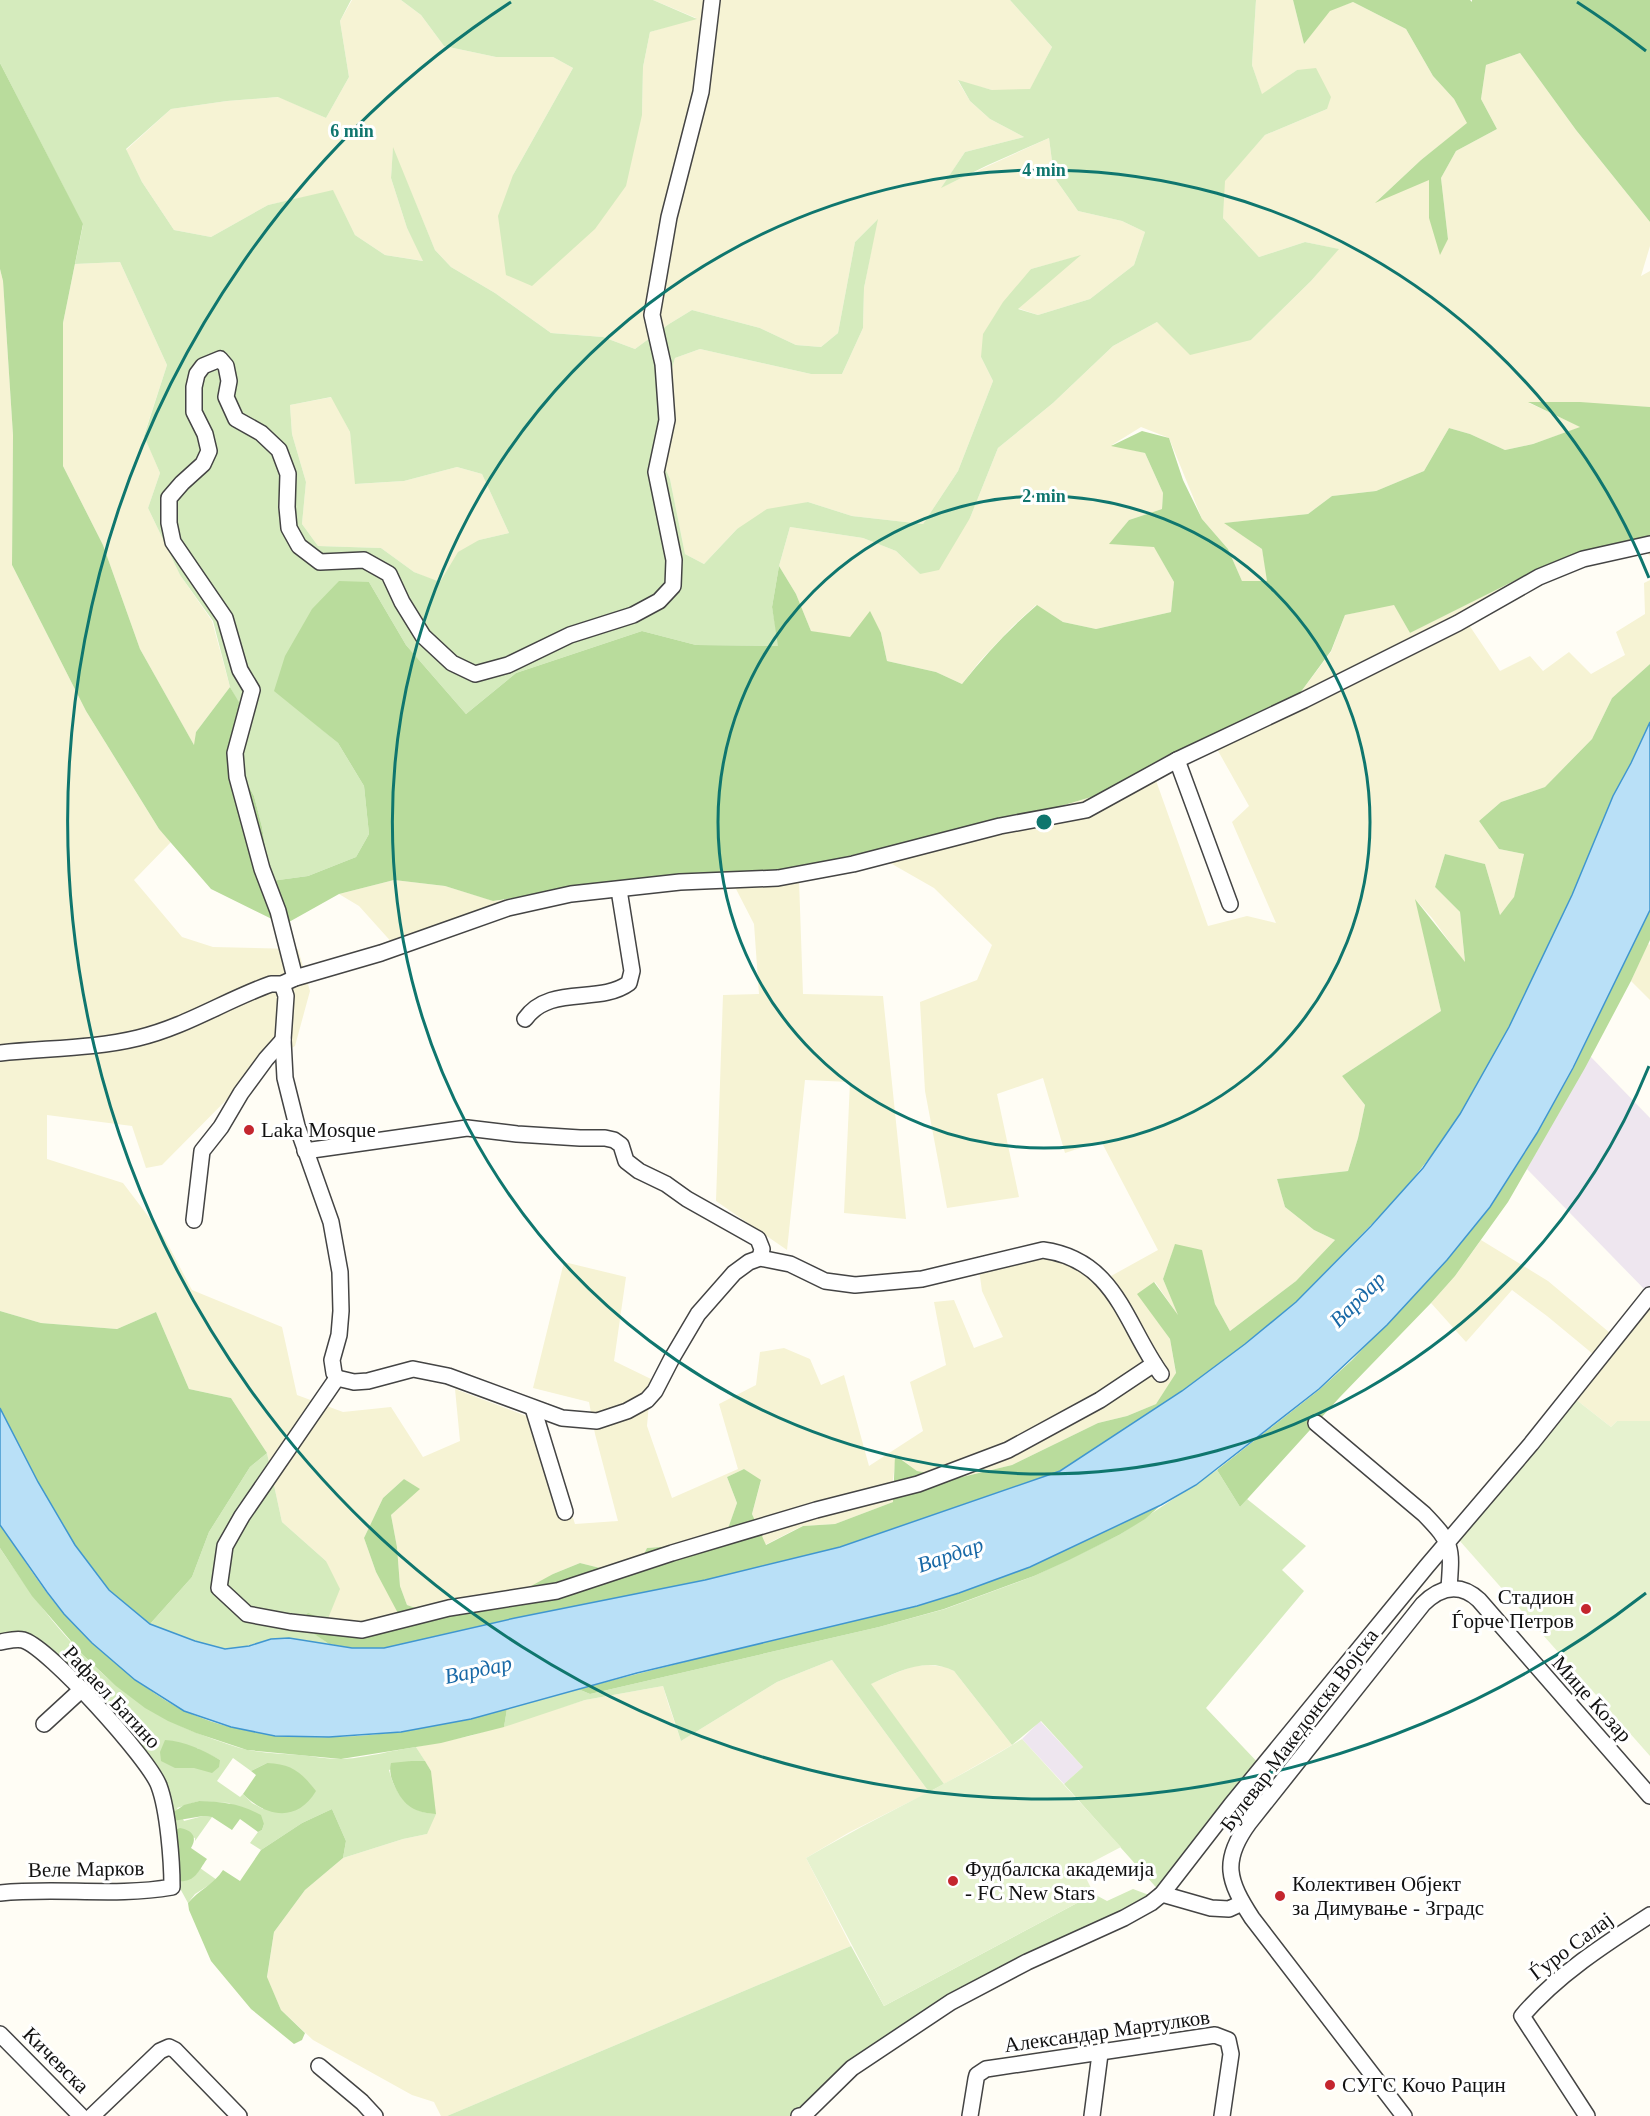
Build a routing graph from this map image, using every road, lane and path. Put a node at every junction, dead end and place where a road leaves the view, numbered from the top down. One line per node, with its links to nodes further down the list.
1 (712, 0): 6 (street)
2 (1650, 544): 3 (street)
3 (1177, 760): 4 (street); 5 (street)
4 (619, 890): 6 (street); 7 (street)
5 (1230, 904)
6 (289, 981): 8 (street); 9 (street)
7 (525, 1019)
8 (283, 1040): 10 (street); 11 (street)
9 (0, 1053)
10 (305, 1151): 12 (street); 14 (street)
11 (194, 1220)
12 (760, 1257): 14 (street); 15 (street)
13 (1650, 1294): 18 (street)
14 (337, 1378): 15 (street)
15 (533, 1408): 17 (street)
16 (1316, 1423): 18 (street)
17 (565, 1512)
18 (1448, 1541): 19 (street); 26 (street)
19 (1449, 1588): 23 (street, Мице Козар); 27 (street, Булевар Македонска Војска)
20 (0, 1642): 21 (street, Рафаел Батино)
21 (81, 1690): 22 (street); 24 (street, Рафаел Батино)
22 (44, 1724)
23 (1650, 1796)
24 (172, 1887): 25 (street, Веле Марков)
25 (0, 1893)
26 (1162, 1893): 27 (street); 36 (street)
27 (1242, 1903): 40 (street, Булевар Македонска Војска)
28 (1650, 1915): 41 (street, Ѓуро Салај)
29 (0, 2034): 32 (street, Кичевска)
30 (1100, 2054): 37 (street, Александар Мартулков); 38 (street); 39 (street, Александар Мартулков)
31 (319, 2066): 35 (street)
32 (81, 2116)
33 (92, 2116): 34 (street)
34 (238, 2116)
35 (375, 2116)
36 (803, 2116)
37 (970, 2116)
38 (1092, 2116)
39 (1221, 2116)
40 (1404, 2116)
41 (1587, 2116)

